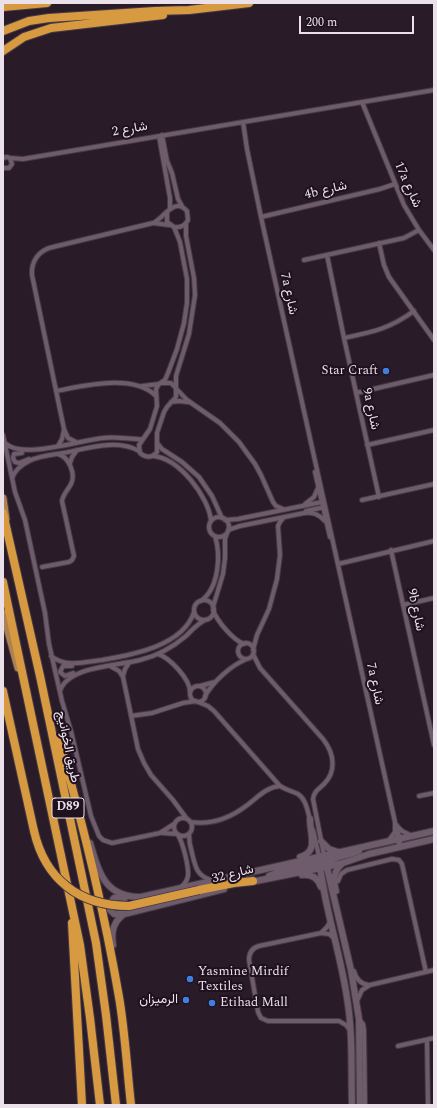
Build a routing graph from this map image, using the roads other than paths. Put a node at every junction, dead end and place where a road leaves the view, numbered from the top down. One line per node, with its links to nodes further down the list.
1 (47, 3): 3 (highway)
2 (249, 3): 5 (highway)
3 (12, 6): 4 (highway); 6 (highway)
4 (3, 7)
5 (189, 10): 7 (highway); 8 (highway)
6 (3, 12)
7 (3, 31)
8 (3, 51)
9 (434, 90): 10 (street, شارع 2)
10 (364, 101): 11 (street, شارع 2); 19 (street, 17a شارع)
11 (241, 122): 12 (street, شارع 2); 23 (street, 7a شارع)
12 (161, 135): 13 (street); 16 (street, شارع 2)
13 (163, 149): 20 (street); 21 (street)
14 (3, 158): 15 (street)
15 (10, 158): 16 (street); 17 (street)
16 (23, 159): 17 (street)
17 (11, 166): 18 (street)
18 (3, 168)
19 (395, 184): 23 (street, 4b شارع); 28 (street, 17a شارع)
20 (182, 207): 21 (street); 25 (street)
21 (170, 208): 22 (street)
22 (167, 212): 24 (street); 26 (street)
23 (261, 217): 51 (street, 7a شارع)
24 (153, 223): 26 (street); 40 (street)
25 (186, 223): 27 (street); 39 (street)
26 (169, 225): 27 (street)
27 (174, 227): 37 (street)
28 (419, 230): 29 (street); 30 (street, 17a شارع)
29 (379, 243): 31 (street); 33 (street)
30 (434, 250)
31 (327, 255): 32 (street); 34 (street, 9a شارع)
32 (304, 260)
33 (414, 311): 34 (street); 35 (street)
34 (344, 338): 41 (street, 9a شارع)
35 (434, 340)
36 (434, 375): 41 (street)
37 (161, 383): 38 (street); 39 (street); 42 (street)
38 (140, 386): 40 (street); 42 (street)
39 (176, 388): 43 (street); 44 (street)
40 (56, 391): 45 (street)
41 (356, 393): 53 (street, 9a شارع)
42 (156, 396): 48 (street)
43 (172, 402): 44 (street); 52 (street)
44 (190, 403): 67 (street)
45 (64, 430): 49 (street); 54 (street)
46 (434, 430): 53 (street)
47 (3, 435): 50 (street)
48 (143, 439): 49 (street); 57 (street)
49 (76, 442): 54 (street)
50 (4, 443): 55 (street); 62 (street)
51 (310, 443): 64 (street, 7a شارع); 69 (street, 7a شارع)
52 (157, 444): 59 (street); 77 (street)
53 (367, 445): 65 (street, 9a شارع)
54 (58, 446): 55 (street)
55 (36, 450): 60 (street)
56 (77, 450): 57 (street); 58 (street); 61 (street)
57 (139, 451): 59 (street)
58 (58, 454): 60 (street); 61 (street)
59 (153, 456): 79 (street)
60 (37, 458): 62 (street)
61 (70, 463): 89 (street)
62 (12, 479): 103 (street)
63 (434, 484): 65 (street)
64 (318, 485): 69 (street, 7a شارع); 70 (street)
65 (379, 497): 68 (street)
66 (3, 498): 82 (main road)
67 (271, 500): 72 (street); 73 (street)
68 (362, 500)
69 (323, 502): 70 (street); 71 (street, 7a شارع)
70 (298, 506): 72 (street)
71 (324, 507): 75 (street); 80 (street, 7a شارع); 87 (street, 7a شارع)
72 (283, 509): 73 (street)
73 (265, 513): 77 (street)
74 (3, 514): 82 (highway, طريق الخوانيج / D89)
75 (298, 514): 76 (street); 80 (street)
76 (284, 517): 78 (street); 81 (street)
77 (224, 519): 79 (street); 83 (street)
78 (267, 520): 81 (street); 83 (street)
79 (211, 521): 84 (street)
80 (326, 524): 87 (street, 7a شارع)
81 (278, 529): 98 (street)
82 (7, 531): 110 (highway, طريق الخوانيج / D89)
83 (227, 532): 84 (street); 94 (street)
84 (215, 536): 92 (street)
85 (434, 541): 86 (street)
86 (391, 550): 88 (street); 93 (street, 9b شارع)
87 (335, 551): 88 (street, 7a شارع)
88 (337, 562): 135 (street, 7a شارع)
89 (42, 567)
90 (3, 582): 112 (highway, D89)
91 (434, 598): 93 (street)
92 (201, 601): 94 (street); 96 (street)
93 (403, 605): 122 (street, 9b شارع)
94 (213, 609): 97 (street); 99 (street)
95 (3, 612): 112 (main road)
96 (194, 612): 97 (street); 106 (street)
97 (205, 620): 102 (street)
98 (256, 635): 99 (street); 101 (street)
99 (245, 644): 100 (street); 101 (street)
100 (238, 651): 104 (street); 107 (street)
101 (253, 652): 104 (street); 143 (street)
102 (158, 654): 105 (street); 116 (street)
103 (51, 656): 106 (street); 117 (street)
104 (247, 659): 107 (street)
105 (130, 662): 108 (street); 111 (street)
106 (85, 663): 109 (street)
107 (233, 665): 113 (street)
108 (110, 666): 109 (street); 111 (street)
109 (86, 670): 117 (street)
110 (40, 676): 131 (highway); 180 (highway, طريق الخوانيج / D89)
111 (123, 677): 121 (street)
112 (23, 679): 157 (highway, D89)
113 (217, 681): 114 (street); 118 (street)
114 (200, 686): 116 (street); 118 (street)
115 (3, 691): 154 (highway, bridge)
116 (190, 692): 119 (street); 120 (street)
117 (60, 694): 137 (street)
118 (205, 696): 119 (street)
119 (197, 702): 120 (street); 124 (street)
120 (180, 703): 121 (street)
121 (131, 716): 129 (street)
122 (433, 739): 123 (street, 9b شارع)
123 (434, 745)
124 (271, 776): 125 (street); 126 (street)
125 (280, 786): 126 (street); 130 (street)
126 (267, 789): 134 (street)
127 (434, 793): 128 (street)
128 (418, 796)
129 (176, 805): 132 (street); 133 (street)
130 (310, 819): 148 (street); 149 (street)
131 (82, 821): 158 (street, شارع 32); 169 (highway)
132 (189, 821): 133 (street); 134 (street); 138 (street)
133 (175, 822): 137 (street); 139 (street)
134 (206, 823): 138 (street)
135 (396, 824): 140 (street); 141 (street); 144 (street)
136 (434, 831): 140 (street, شارع 32)
137 (160, 832): 139 (street)
138 (191, 832): 139 (street); 153 (street)
139 (177, 835): 156 (street)
140 (413, 836): 141 (street, شارع 32)
141 (399, 839): 144 (street, شارع 32); 147 (street)
142 (434, 839): 147 (street, شارع 32)
143 (321, 841): 146 (street); 148 (street)
144 (387, 842): 145 (street, شارع 32)
145 (370, 846): 146 (street, شارع 32); 148 (street)
146 (339, 852): 148 (street, شارع 32)
147 (369, 854): 150 (street, شارع 32)
148 (322, 862): 149 (street, شارع 32); 150 (street, شارع 32); 151 (street, شارع 32); 152 (street); 159 (street); 160 (street)
149 (287, 863): 153 (street, شارع 32)
150 (343, 863): 160 (street)
151 (285, 875): 152 (street, شارع 32); 159 (street)
152 (267, 878): 154 (street, شارع 32)
153 (214, 880): 156 (street, شارع 32)
154 (253, 881): 161 (street, شارع 32)
155 (338, 881): 167 (street)
156 (180, 888): 158 (street, شارع 32)
157 (70, 894): 178 (highway); 179 (highway, D89)
158 (140, 897): 161 (street)
159 (325, 897): 162 (street)
160 (337, 910): 165 (street)
161 (124, 914): 169 (street)
162 (331, 920): 163 (street); 164 (street)
163 (321, 933): 164 (street); 173 (street)
164 (335, 939): 171 (street)
165 (347, 955): 168 (street); 170 (street)
166 (434, 970): 167 (street)
167 (426, 972): 168 (street)
168 (370, 985): 170 (street)
169 (119, 998): 181 (highway)
170 (356, 1001): 172 (street)
171 (349, 1009): 173 (street); 174 (street)
172 (359, 1019): 183 (street); 184 (street)
173 (338, 1021): 174 (street)
174 (350, 1032): 182 (street)
175 (434, 1038): 176 (street)
176 (427, 1040): 177 (street); 185 (street)
177 (398, 1046)
178 (82, 1105)
179 (100, 1105)
180 (117, 1105)
181 (131, 1105)
182 (352, 1105)
183 (360, 1105)
184 (365, 1105)
185 (428, 1105)

